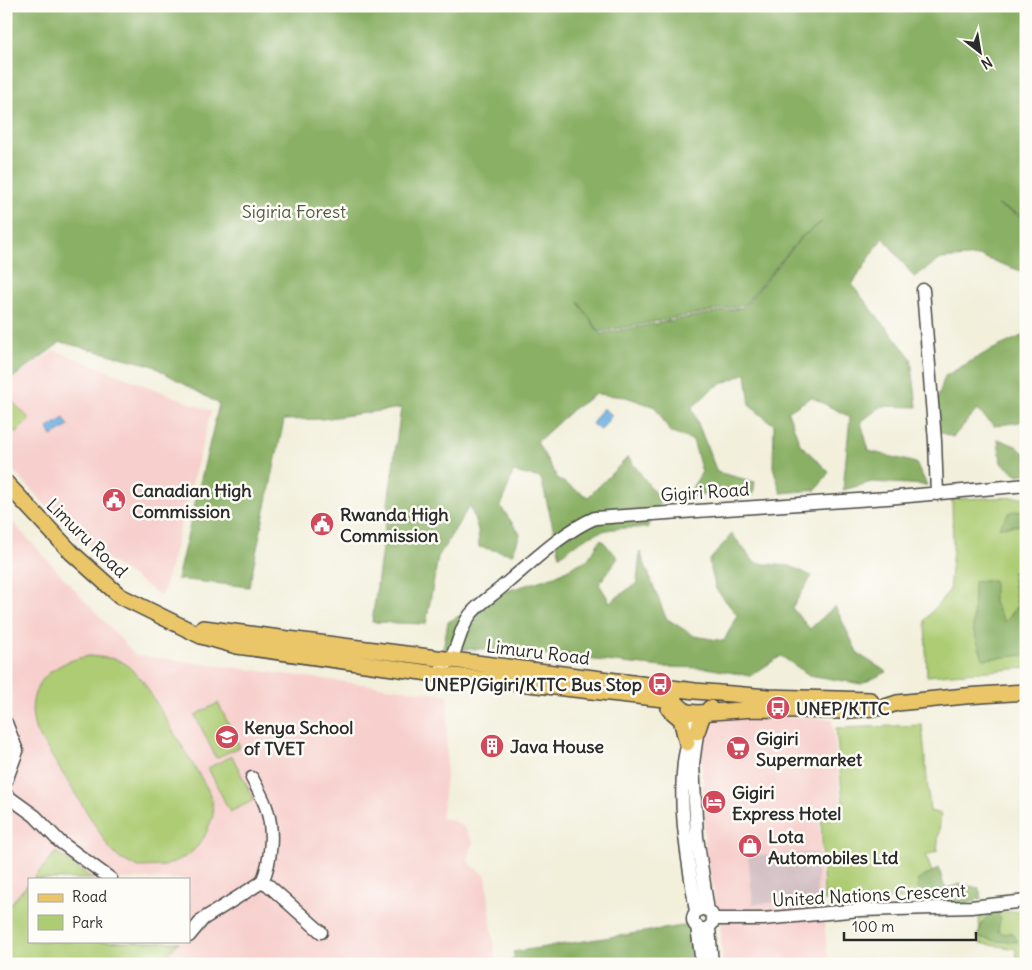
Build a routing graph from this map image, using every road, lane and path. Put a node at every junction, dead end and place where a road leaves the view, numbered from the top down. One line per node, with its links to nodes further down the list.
1 (923, 290): 5 (street)
2 (6, 483): 6 (main road, Limuru Road)
3 (1026, 485): 5 (street, Gigiri Road)
4 (6, 490): 6 (main road)
5 (937, 494): 8 (street, Gigiri Road)
6 (72, 553): 7 (main road, Limuru Road)
7 (176, 623): 8 (main road, Limuru Road); 10 (main road, Limuru Road)
8 (451, 661): 9 (main road, Limuru Road); 10 (street); 11 (street)
9 (492, 673): 11 (main road, Limuru Road); 12 (main road, Limuru Road); 13 (main road, Limuru Road)
10 (436, 674): 11 (main road, Limuru Road)
11 (462, 676)
12 (593, 690): 17 (main road, Limuru Road); 20 (main road)
13 (688, 690): 14 (main road, Limuru Road); 17 (main road)
14 (707, 692): 16 (main road, Limuru Road); 18 (main road)
15 (1026, 692): 16 (main road, Limuru Road)
16 (897, 703): 18 (main road, Limuru Road)
17 (683, 708): 18 (main road); 20 (street)
18 (707, 711): 20 (main road)
19 (6, 723): 22 (street)
20 (692, 737): 27 (street)
21 (252, 778): 25 (street)
22 (6, 781)
23 (6, 795): 24 (street)
24 (110, 878)
25 (262, 882): 28 (street); 29 (street)
26 (1026, 902): 27 (street, United Nations Crescent)
27 (704, 919): 30 (street); 31 (street)
28 (321, 932)
29 (190, 935)
30 (702, 964)
31 (712, 964)

